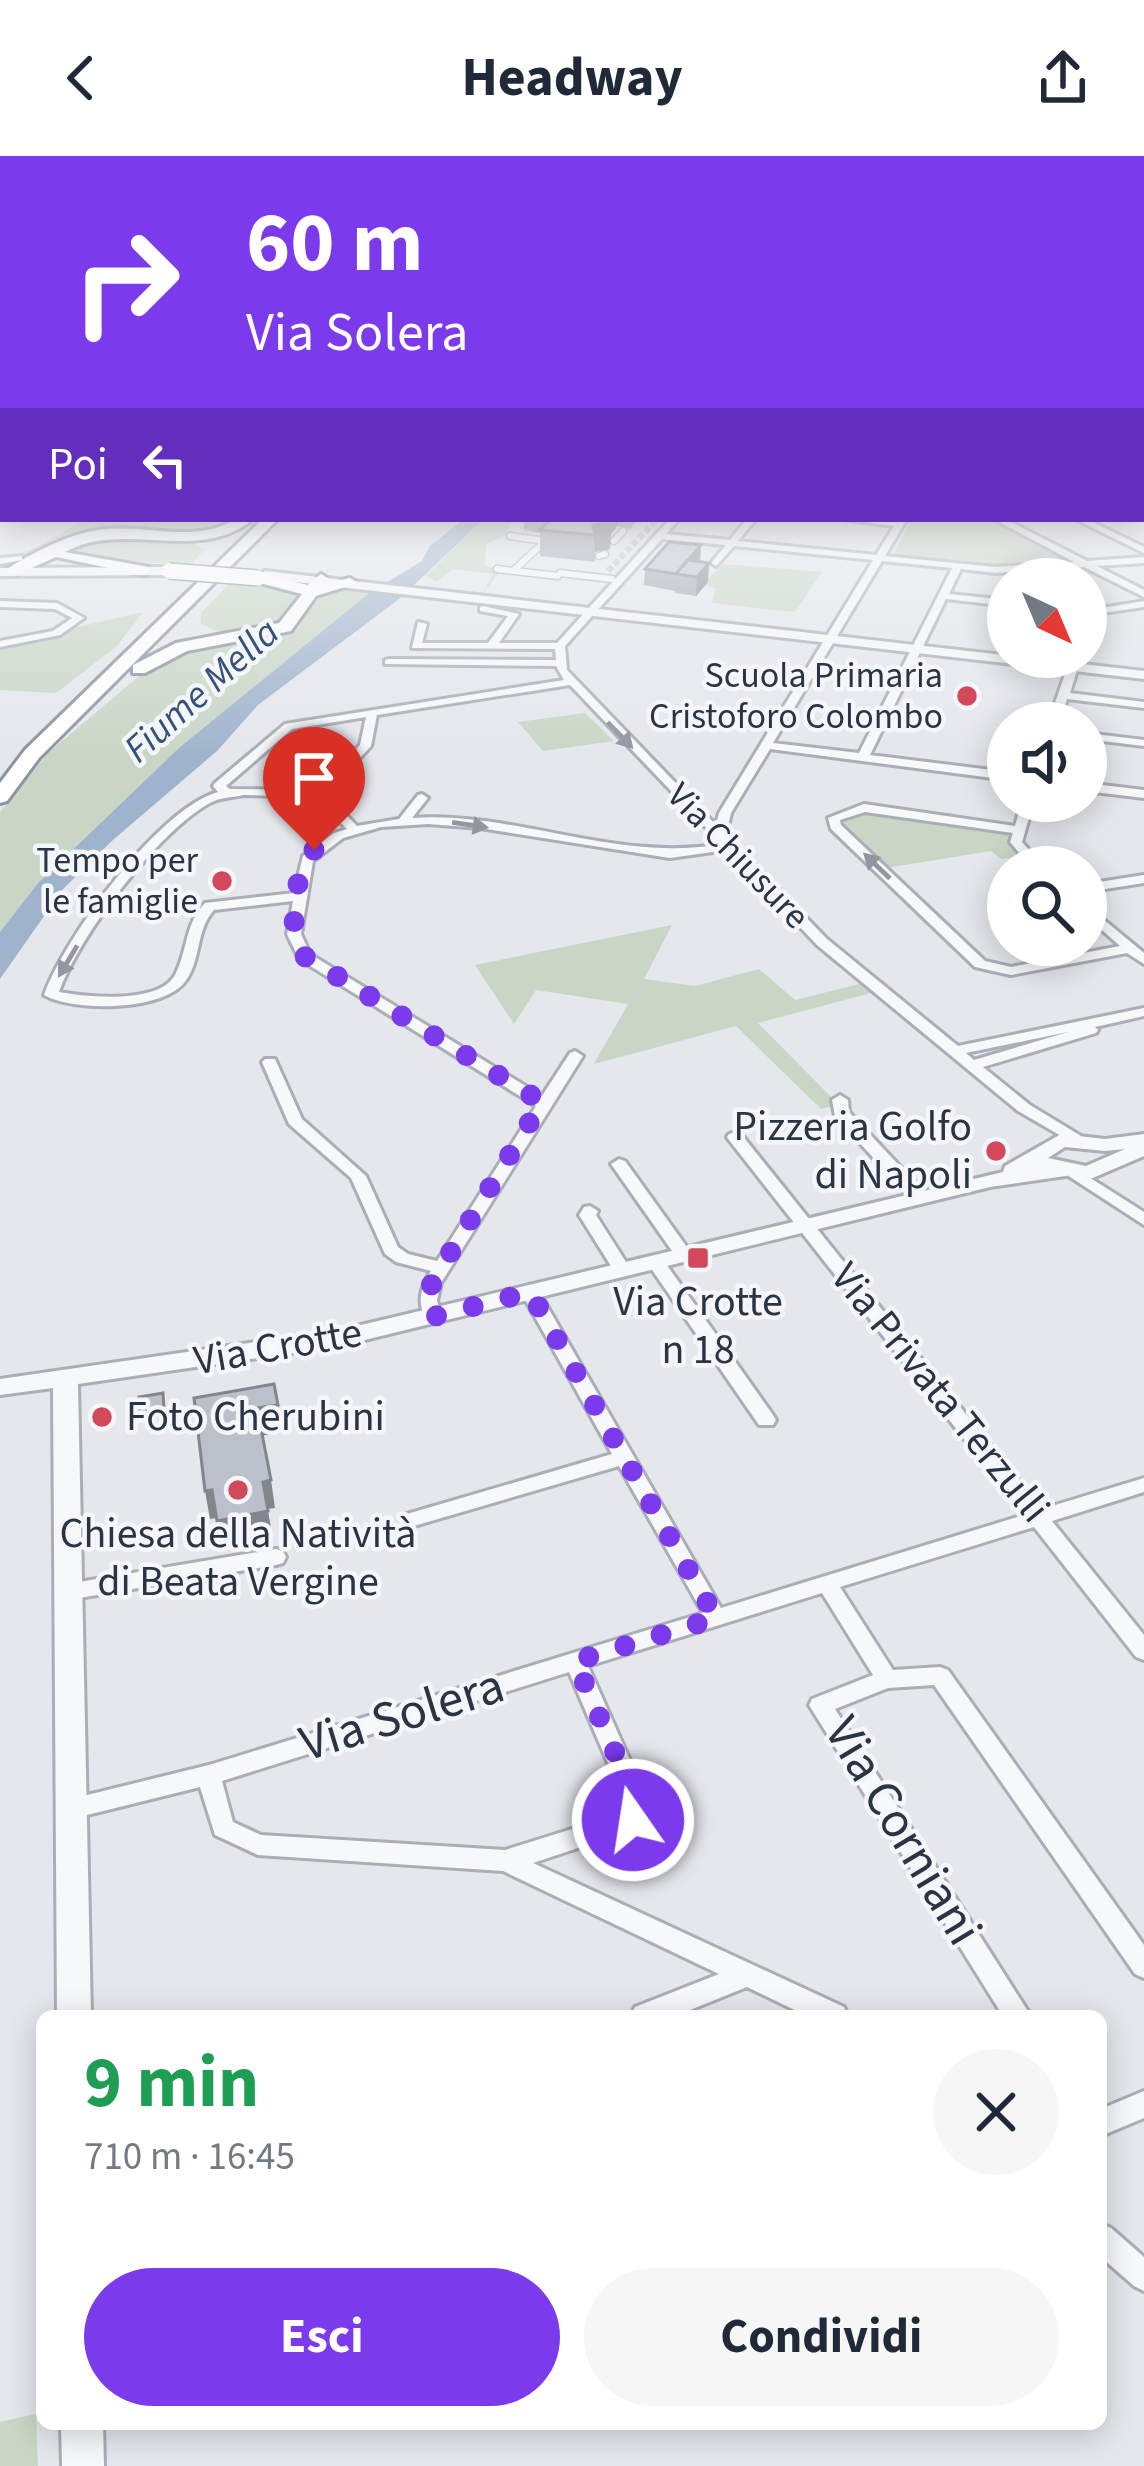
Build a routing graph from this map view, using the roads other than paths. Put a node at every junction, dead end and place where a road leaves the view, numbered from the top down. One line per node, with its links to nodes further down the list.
1 (72, 541): 17 (highway)
2 (185, 541): 39 (highway)
3 (230, 541): 39 (highway)
4 (250, 541): 57 (highway)
5 (261, 541): 40 (highway)
6 (545, 541): 25 (street)
7 (655, 541): 37 (street)
8 (703, 541): 13 (street)
9 (735, 541): 13 (street)
10 (890, 541): 15 (street)
11 (1040, 541): 14 (street)
12 (614, 542): 25 (street)
13 (732, 544): 15 (street); 22 (street)
14 (1074, 558)
15 (879, 559): 19 (street); 41 (street)
16 (1144, 560): 18 (street)
17 (59, 561): 21 (highway); 24 (highway)
18 (1107, 565)
19 (958, 566): 20 (street); 31 (street)
20 (987, 566)
21 (6, 567)
22 (710, 568)
23 (497, 569): 25 (street)
24 (143, 570): 26 (street)
25 (513, 571)
26 (169, 572): 29 (highway, bridge)
27 (1107, 575): 30 (street)
28 (351, 583): 29 (highway); 37 (street)
29 (312, 588): 40 (highway)
30 (1144, 594)
31 (942, 596): 32 (street); 45 (street)
32 (987, 601)
33 (0, 604): 42 (street)
34 (1144, 604): 36 (street)
35 (483, 609): 43 (street)
36 (1107, 609)
37 (590, 611): 41 (street); 44 (street)
38 (422, 624): 43 (street)
39 (150, 626): 62 (highway)
40 (250, 635): 57 (highway)
41 (830, 638): 45 (street); 60 (street)
42 (0, 644)
43 (492, 645): 44 (street)
44 (560, 646): 48 (street)
45 (916, 648): 46 (street); 61 (street)
46 (987, 654)
47 (389, 662): 48 (street)
48 (557, 663): 52 (street, Via Chiusure)
49 (1107, 668): 50 (street)
50 (1144, 675)
51 (1069, 678): 53 (street)
52 (569, 682): 56 (street); 73 (street, Via Chiusure, one-way to 73)
53 (1063, 695): 54 (street); 55 (street)
54 (1061, 702)
55 (1144, 705)
56 (372, 716): 65 (street); 68 (street)
57 (56, 729): 67 (highway)
58 (1107, 739): 59 (street)
59 (1144, 743)
60 (766, 745): 61 (street); 70 (street)
61 (863, 757): 63 (street)
62 (0, 761)
63 (987, 773)
64 (1107, 790): 66 (street)
65 (319, 794): 68 (street); 74 (street)
66 (1144, 794)
67 (0, 796)
68 (234, 796): 80 (street, one-way to 80)
69 (422, 798): 71 (street)
70 (725, 813): 73 (street); 76 (street)
71 (404, 821): 74 (street); 76 (street, one-way to 76)
72 (1022, 822): 75 (street)
73 (705, 825): 76 (street, Via Chiusure)
74 (354, 830): 80 (street)
75 (1020, 830): 77 (street); 82 (street, one-way to 75)
76 (722, 844): 85 (street, Via Chiusure)
77 (1019, 846)
78 (1144, 879): 79 (street)
79 (1107, 885)
80 (297, 897): 89 (street)
81 (1107, 925): 82 (street)
82 (1133, 944): 83 (street)
83 (1144, 960)
84 (1140, 1013): 85 (street); 88 (street)
85 (960, 1051): 88 (street, Via Chiusure)
86 (575, 1056): 90 (street)
87 (270, 1062): 109 (street)
88 (976, 1064): 93 (street, Via Chiusure)
89 (505, 1080): 90 (street); 92 (street)
90 (561, 1081): 92 (street)
91 (840, 1100): 102 (street)
92 (542, 1102): 109 (street)
93 (1024, 1108): 96 (street, Via Chiusure); 98 (street, Via Chiusure)
94 (735, 1137): 106 (street, Via Privata Terzulli)
95 (1144, 1140): 98 (street)
96 (1050, 1147): 98 (street, Via Crotte); 100 (street); 101 (street, Via Crotte)
97 (1144, 1150): 98 (street)
98 (1096, 1153): 100 (street, Via Crotte); 103 (street)
99 (619, 1164): 107 (street)
100 (1070, 1171): 101 (street, Via Crotte); 103 (street)
101 (990, 1180): 102 (street, Via Crotte)
102 (919, 1197): 106 (street, Via Crotte)
103 (1125, 1203): 105 (street)
104 (586, 1214): 110 (street)
105 (1144, 1220)
106 (805, 1224): 107 (street, Via Crotte); 119 (street, Via Privata Terzulli)
107 (683, 1255): 108 (street, Via Crotte)
108 (655, 1262): 110 (street, Via Crotte); 115 (street)
109 (441, 1268): 112 (street)
110 (622, 1270): 111 (street, Via Crotte)
111 (530, 1292): 112 (street, Via Crotte); 116 (street)
112 (432, 1317): 113 (street, Via Crotte)
113 (65, 1378): 114 (street, Via Crotte); 122 (street)
114 (0, 1387)
115 (766, 1420)
116 (625, 1456): 118 (street); 123 (street)
117 (1144, 1485): 119 (street, Via Solera)
118 (414, 1519)
119 (1042, 1519): 121 (street, Via Solera); 124 (street, Via Privata Terzulli)
120 (276, 1557): 122 (street)
121 (827, 1583): 123 (street, Via Solera); 126 (street, Via Corniani)
122 (67, 1592): 128 (street)
123 (716, 1618): 125 (street, Via Solera)
124 (1144, 1651)
125 (575, 1661): 127 (street, Via Solera); 129 (street)
126 (887, 1679): 130 (street, Via Corniani); 135 (street, Via Corniani)
127 (208, 1775): 128 (street, Via Solera); 129 (street)
128 (70, 1809): 132 (street)
129 (505, 1861): 131 (street)
130 (1144, 1966)
131 (748, 1975): 133 (street); 134 (street)
132 (74, 2010)
133 (659, 2010)
134 (823, 2010)
135 (1014, 2010)
136 (1144, 2104): 137 (street)
137 (1107, 2120)
138 (1107, 2243): 139 (street)
139 (1144, 2276)
140 (82, 2430): 141 (street)
141 (83, 2466)

